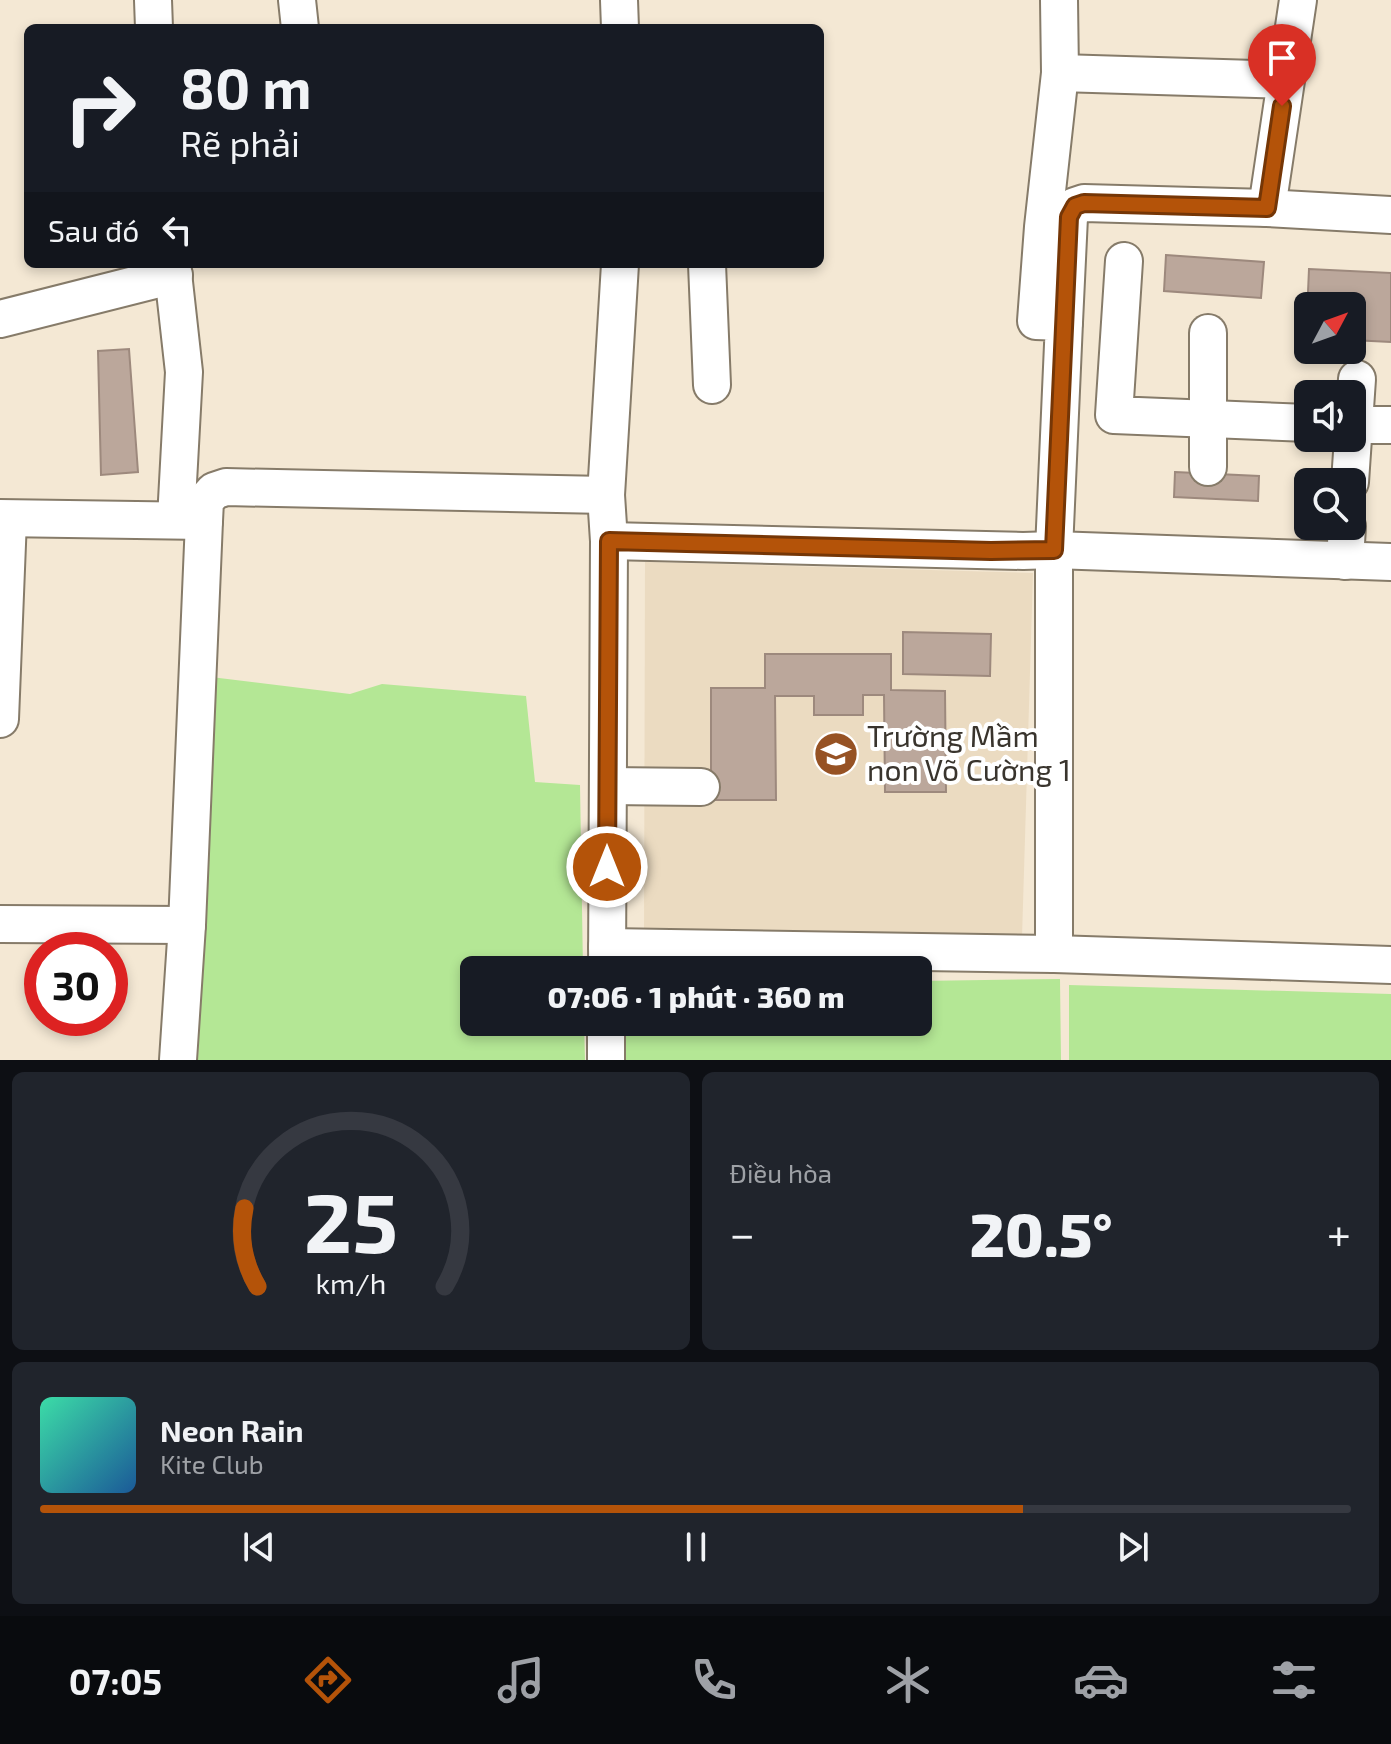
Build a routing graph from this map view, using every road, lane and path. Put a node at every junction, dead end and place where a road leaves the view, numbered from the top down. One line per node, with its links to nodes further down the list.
1 (153, 0): 6 (street)
2 (297, 0): 7 (street)
3 (619, 0): 8 (street)
4 (1059, 0): 9 (street)
5 (1298, 0): 10 (street)
6 (154, 24)
7 (300, 24)
8 (620, 24)
9 (1060, 73): 10 (street); 18 (street)
10 (1285, 80): 11 (street)
11 (1267, 208): 12 (street); 18 (street)
12 (1391, 215)
13 (1124, 261): 21 (street)
14 (620, 268): 26 (street)
15 (707, 268): 20 (street)
16 (173, 270): 17 (street); 28 (street)
17 (0, 319)
18 (1064, 322): 31 (street)
19 (1208, 333): 21 (street)
20 (712, 385)
21 (1208, 419): 22 (street); 25 (street)
22 (1294, 422)
23 (1366, 425): 24 (street)
24 (1391, 425)
25 (1208, 467)
26 (606, 495): 28 (street); 29 (street)
27 (4, 518): 28 (street); 33 (street)
28 (190, 520): 37 (street)
29 (609, 541): 31 (street); 34 (street)
30 (1346, 544): 31 (street); 32 (street)
31 (1054, 550): 38 (street)
32 (1391, 562)
33 (0, 716)
34 (608, 786): 35 (street); 39 (street)
35 (701, 787)
36 (0, 924): 37 (street)
37 (187, 925): 43 (street)
38 (1054, 954): 40 (street); 41 (street)
39 (607, 956)
40 (830, 956)
41 (1391, 965)
42 (606, 1036): 44 (street)
43 (178, 1060)
44 (606, 1060)

